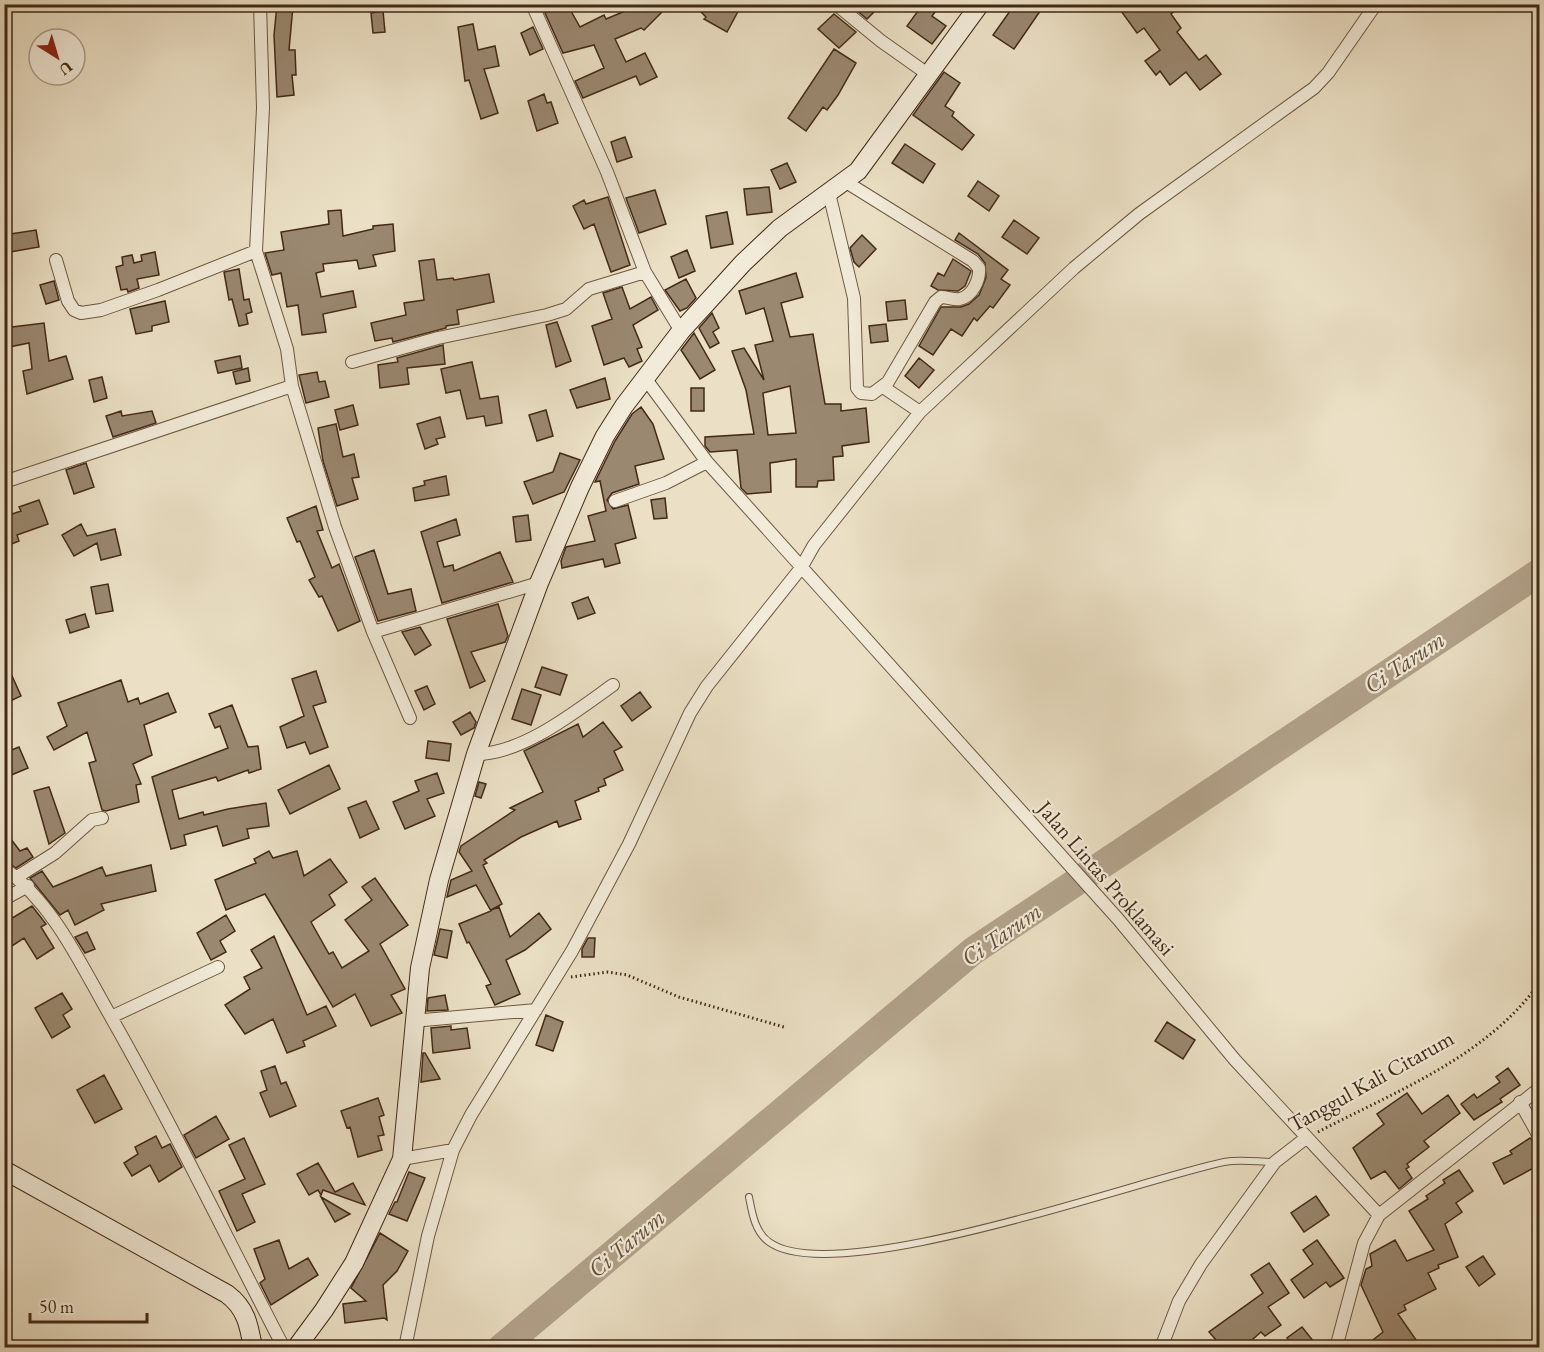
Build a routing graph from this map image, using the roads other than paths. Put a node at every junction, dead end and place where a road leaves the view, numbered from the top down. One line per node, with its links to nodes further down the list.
1 (260, 4): 9 (street)
2 (532, 4): 11 (street)
3 (980, 4): 6 (street)
4 (1376, 4): 17 (street)
5 (837, 5): 6 (street)
6 (929, 75): 7 (street)
7 (846, 182): 8 (street); 16 (street)
8 (829, 194): 12 (street); 16 (street)
9 (256, 250): 10 (street); 15 (street)
10 (56, 260)
11 (645, 272): 12 (street); 13 (street)
12 (681, 331): 14 (street)
13 (352, 362)
14 (645, 378): 18 (street, Jalan Lintas Proklamasi); 22 (street)
15 (292, 386): 19 (street); 23 (street)
16 (883, 387): 17 (street)
17 (920, 412): 21 (street)
18 (707, 462): 20 (street); 21 (street, Jalan Lintas Proklamasi)
19 (4, 482)
20 (615, 501)
21 (801, 568): 33 (street); 38 (street, Jalan Lintas Proklamasi)
22 (539, 583): 23 (street); 26 (street)
23 (373, 632): 25 (street)
24 (613, 685): 26 (street)
25 (410, 718)
26 (476, 754): 35 (street)
27 (102, 818): 29 (street)
28 (4, 868): 29 (street)
29 (17, 877): 30 (street)
30 (28, 886): 31 (street); 34 (street)
31 (4, 899)
32 (218, 967): 34 (street)
33 (537, 1010): 35 (street); 40 (street)
34 (111, 1017): 47 (street)
35 (414, 1021): 41 (street)
36 (1539, 1088): 37 (street)
37 (1520, 1102): 39 (street); 45 (street)
38 (1306, 1138): 42 (street, Tanggul Kali Citarum); 45 (street, Jalan Lintas Proklamasi)
39 (1539, 1138)
40 (453, 1150): 41 (street); 49 (street)
41 (402, 1159): 48 (street)
42 (1275, 1162): 44 (lane); 50 (street, Tanggul Kali Citarum)
43 (4, 1170): 46 (street)
44 (749, 1197)
45 (1382, 1212): 51 (street)
46 (253, 1347)
47 (284, 1347)
48 (296, 1347)
49 (405, 1347)
50 (1161, 1347)
51 (1336, 1347)

